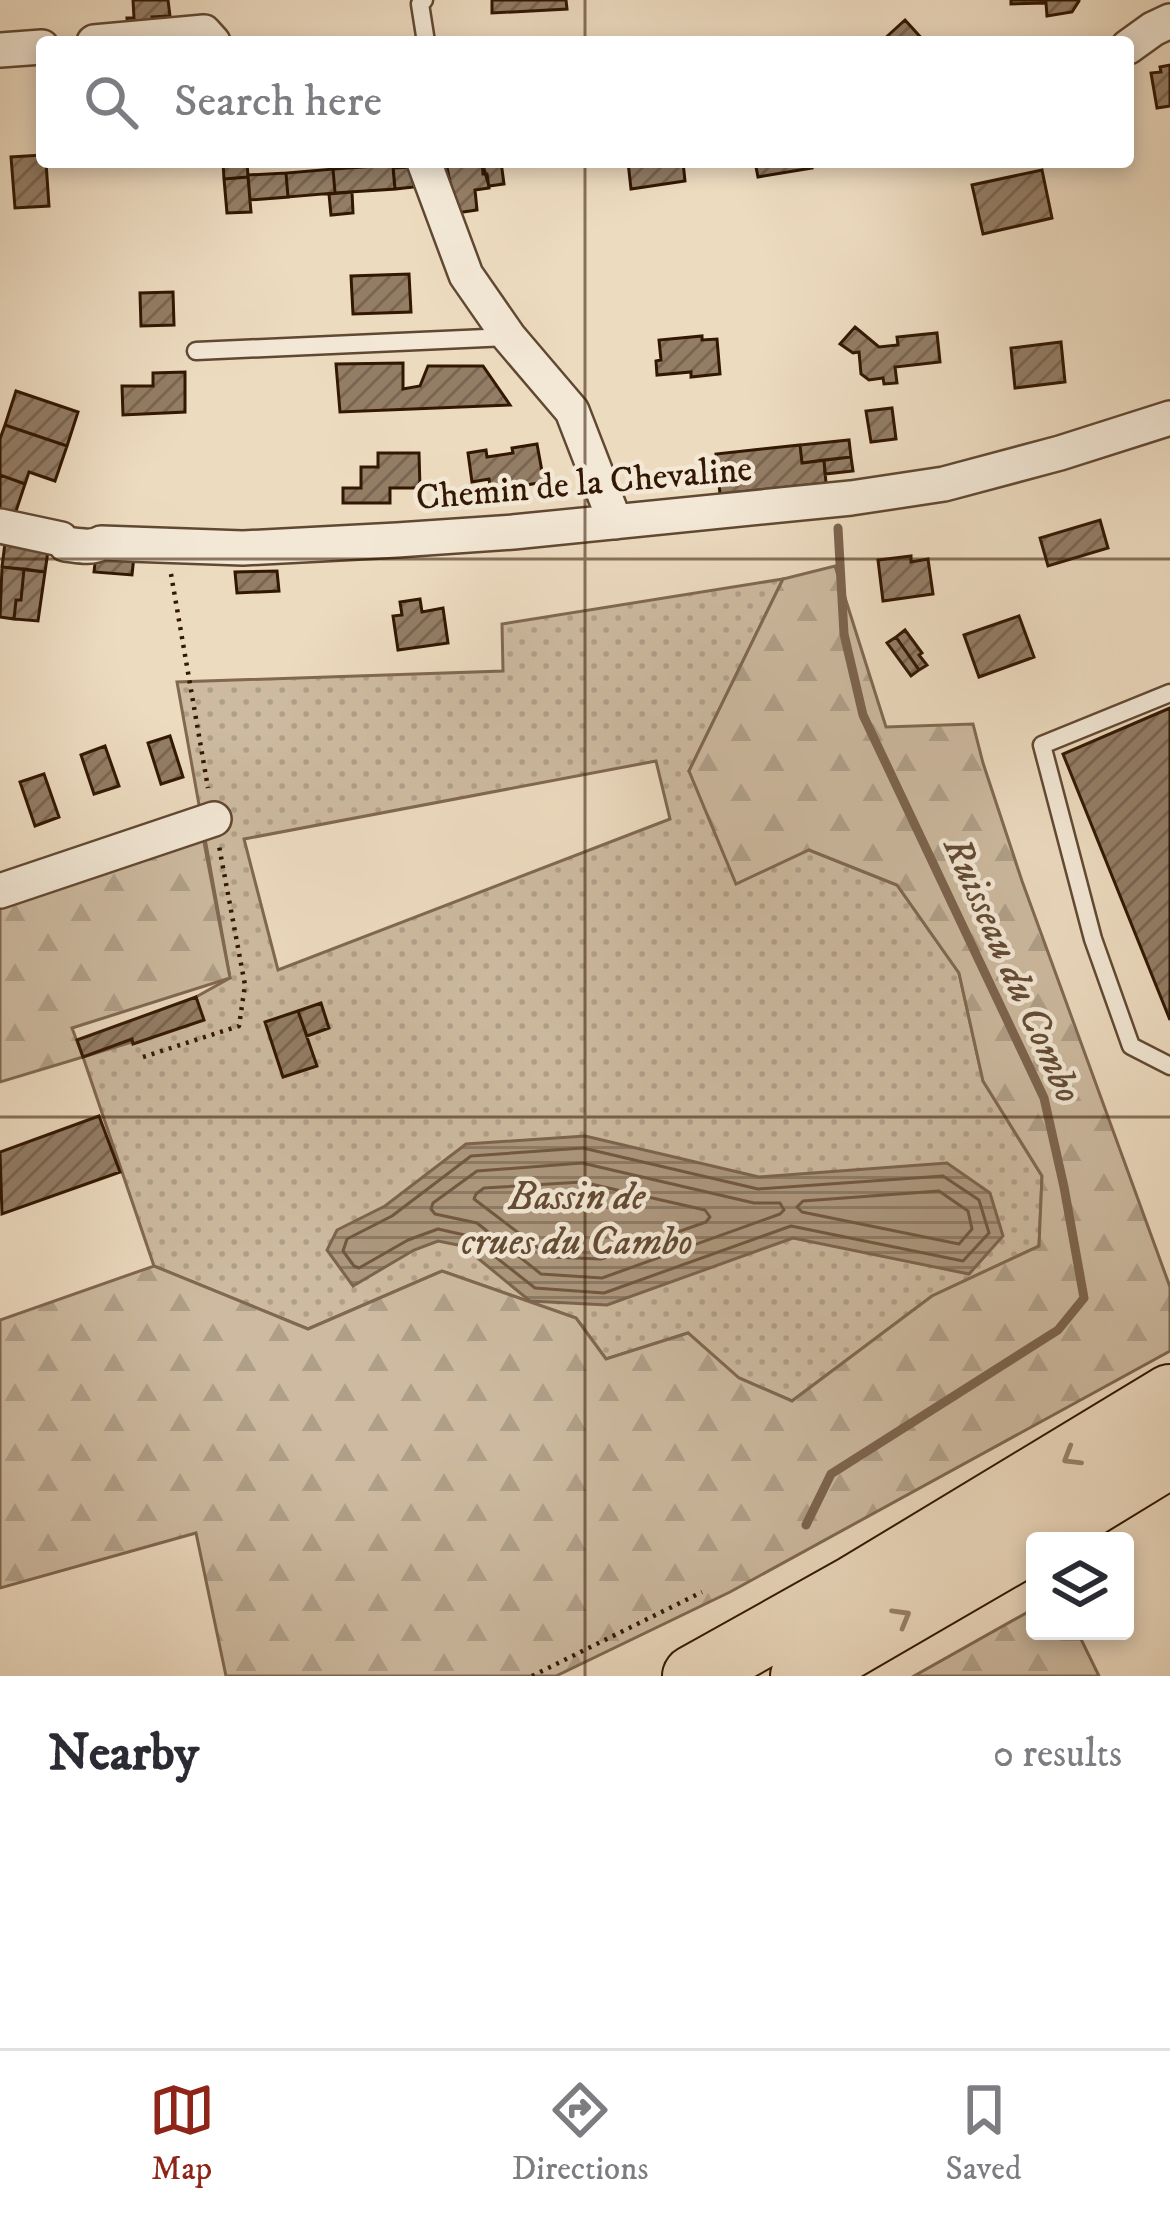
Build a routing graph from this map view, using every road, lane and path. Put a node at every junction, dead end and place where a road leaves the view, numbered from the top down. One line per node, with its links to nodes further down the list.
1 (424, 0): 5 (lane)
2 (1170, 21): 6 (street)
3 (160, 36): 4 (street)
4 (208, 36)
5 (425, 36)
6 (1134, 42)
7 (36, 47): 8 (street)
8 (0, 50)
9 (426, 168): 10 (street)
10 (509, 337): 11 (lane); 13 (street)
11 (196, 351)
12 (1170, 418): 13 (street, Chemin de la Chevaline)
13 (615, 523): 14 (street, Chemin de la Chevaline)
14 (0, 526)
15 (1170, 693): 18 (lane)
16 (214, 819): 17 (street)
17 (0, 891)
18 (1170, 1066)
19 (1170, 1395): 23 (highway, one-way to 23)
20 (1170, 1457): 24 (highway, one-way to 20)
21 (702, 1592): 22 (path)
22 (532, 1676)
23 (693, 1676)
24 (801, 1676)

